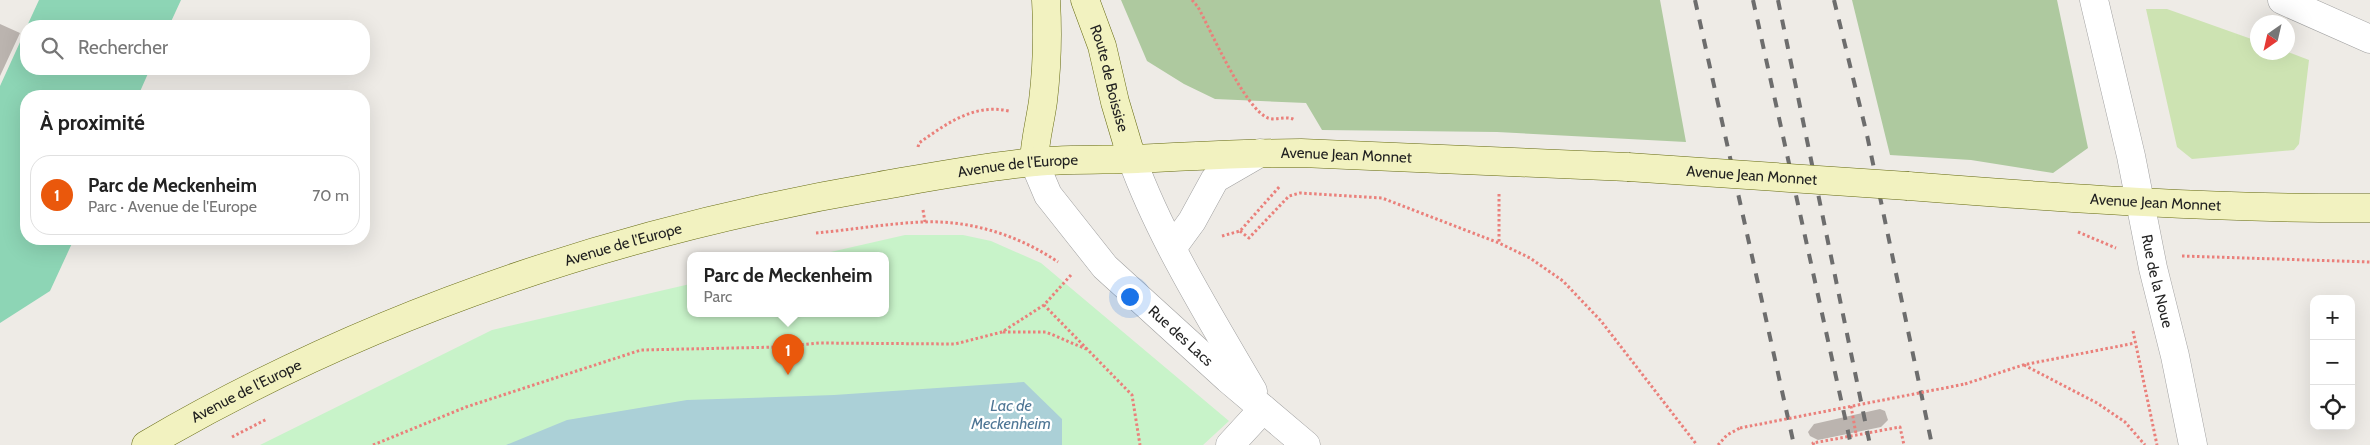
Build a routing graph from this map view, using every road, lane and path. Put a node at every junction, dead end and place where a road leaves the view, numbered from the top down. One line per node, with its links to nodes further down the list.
1 (1046, 0): 12 (main road)
2 (1085, 0): 11 (main road, Route de Boissise)
3 (1192, 0): 8 (path)
4 (2094, 0): 16 (street, Rue de la Noue)
5 (2282, 0): 6 (street)
6 (2370, 39)
7 (1006, 110): 9 (path)
8 (1301, 124)
9 (916, 153)
10 (1260, 153): 11 (main road, Avenue Jean Monnet); 15 (main road, Avenue Jean Monnet, bridge); 20 (street)
11 (1132, 159): 12 (main road, Avenue de l'Europe); 20 (street, Rue des Lacs)
12 (1034, 162): 31 (street, Rue des Lacs); 36 (main road, Avenue de l'Europe)
13 (1281, 185): 19 (path)
14 (1499, 188): 19 (path)
15 (2072, 198): 16 (main road, Avenue Jean Monnet); 21 (path)
16 (2141, 202): 17 (main road, Avenue Jean Monnet); 47 (street, Rue de la Noue)
17 (2370, 208)
18 (808, 234): 24 (path)
19 (1499, 243): 41 (path)
20 (1173, 247): 31 (street, Rue des Lacs)
21 (2120, 249)
22 (2180, 256): 23 (path)
23 (2370, 262)
24 (1060, 263)
25 (1067, 268): 26 (path)
26 (1044, 304): 27 (path); 28 (path)
27 (1002, 332): 28 (path); 37 (path)
28 (1087, 350): 38 (path)
29 (2023, 364): 30 (path, bridge); 45 (path); 46 (path)
30 (1851, 406): 33 (path); 42 (path, bridge)
31 (1264, 409): 39 (street); 40 (street, Rue des Lacs)
32 (268, 419): 34 (path)
33 (1856, 434): 35 (path); 44 (path)
34 (225, 441)
35 (1825, 443): 43 (path)
36 (146, 445)
37 (373, 445)
38 (1140, 445)
39 (1230, 445)
40 (1306, 445)
41 (1697, 445)
42 (1718, 445)
43 (1814, 445)
44 (1904, 445)
45 (2145, 445)
46 (2157, 445)
47 (2193, 445)

